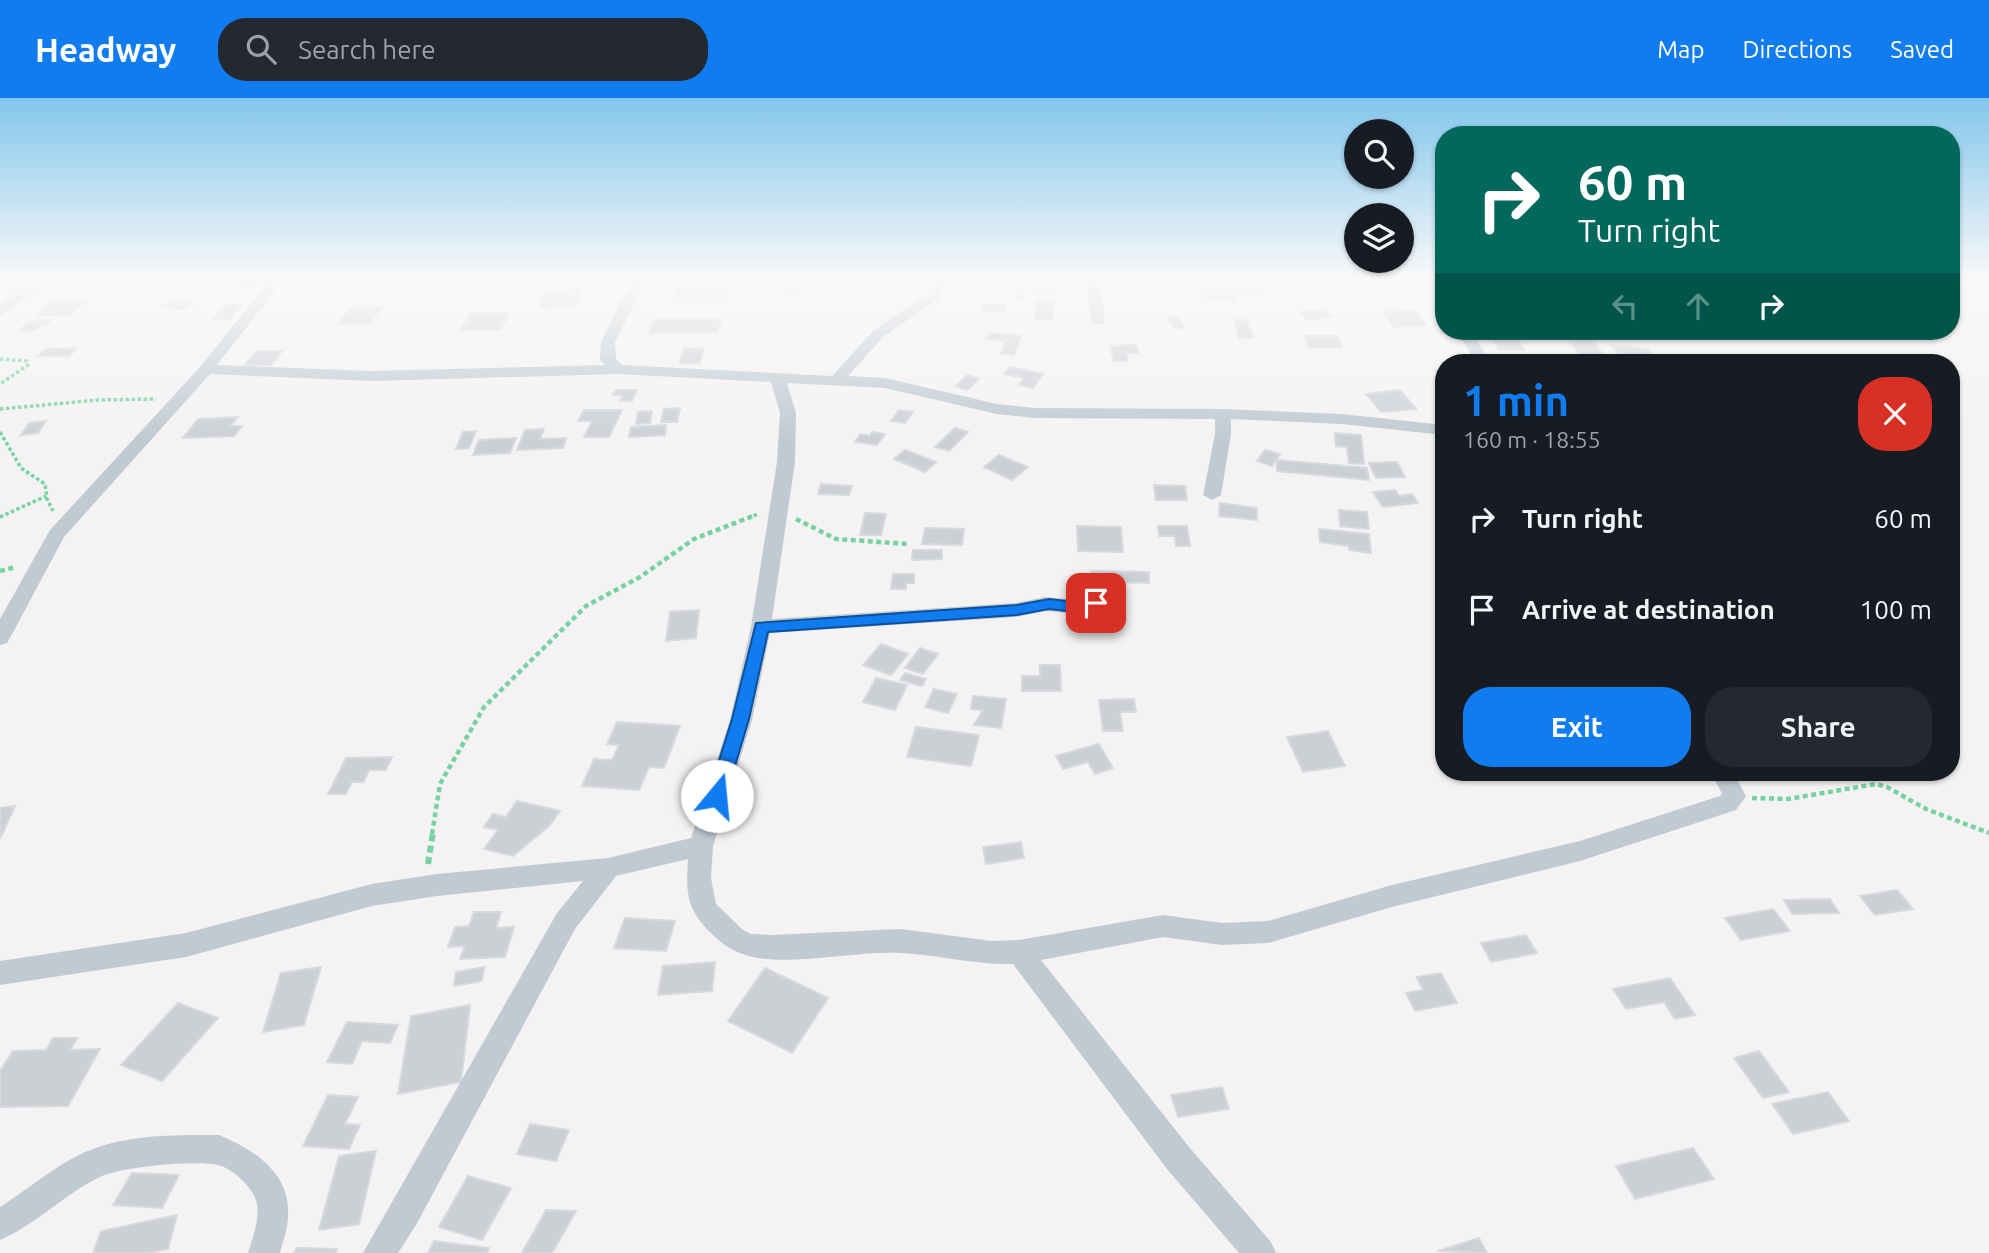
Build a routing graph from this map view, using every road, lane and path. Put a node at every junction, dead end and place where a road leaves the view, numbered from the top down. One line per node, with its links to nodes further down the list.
1 (236, 332): 5 (street)
2 (613, 332): 6 (street)
3 (881, 332): 8 (street)
4 (0, 359): 9 (path)
5 (206, 369): 6 (street); 10 (street)
6 (618, 369): 7 (street)
7 (778, 378): 8 (street); 17 (street)
8 (836, 380): 12 (street)
9 (0, 384)
10 (179, 398): 11 (path); 19 (street)
11 (0, 409)
12 (1223, 414): 13 (street); 15 (street)
13 (1435, 429)
14 (0, 432): 16 (path)
15 (1212, 495)
16 (46, 496): 18 (path); 19 (path)
17 (779, 503): 20 (path); 22 (street); 29 (path)
18 (0, 517)
19 (62, 527): 23 (street)
20 (908, 544)
21 (1096, 603): 22 (street)
22 (761, 627): 27 (street)
23 (0, 638)
24 (1726, 781): 25 (street)
25 (1734, 796): 26 (path); 30 (street)
26 (1989, 833)
27 (701, 846): 28 (street); 30 (street)
28 (608, 868): 29 (street); 34 (street)
29 (425, 886): 31 (street)
30 (1019, 952): 35 (street)
31 (0, 973)
32 (0, 1224): 33 (street)
33 (264, 1253)
34 (379, 1253)
35 (1260, 1253)

